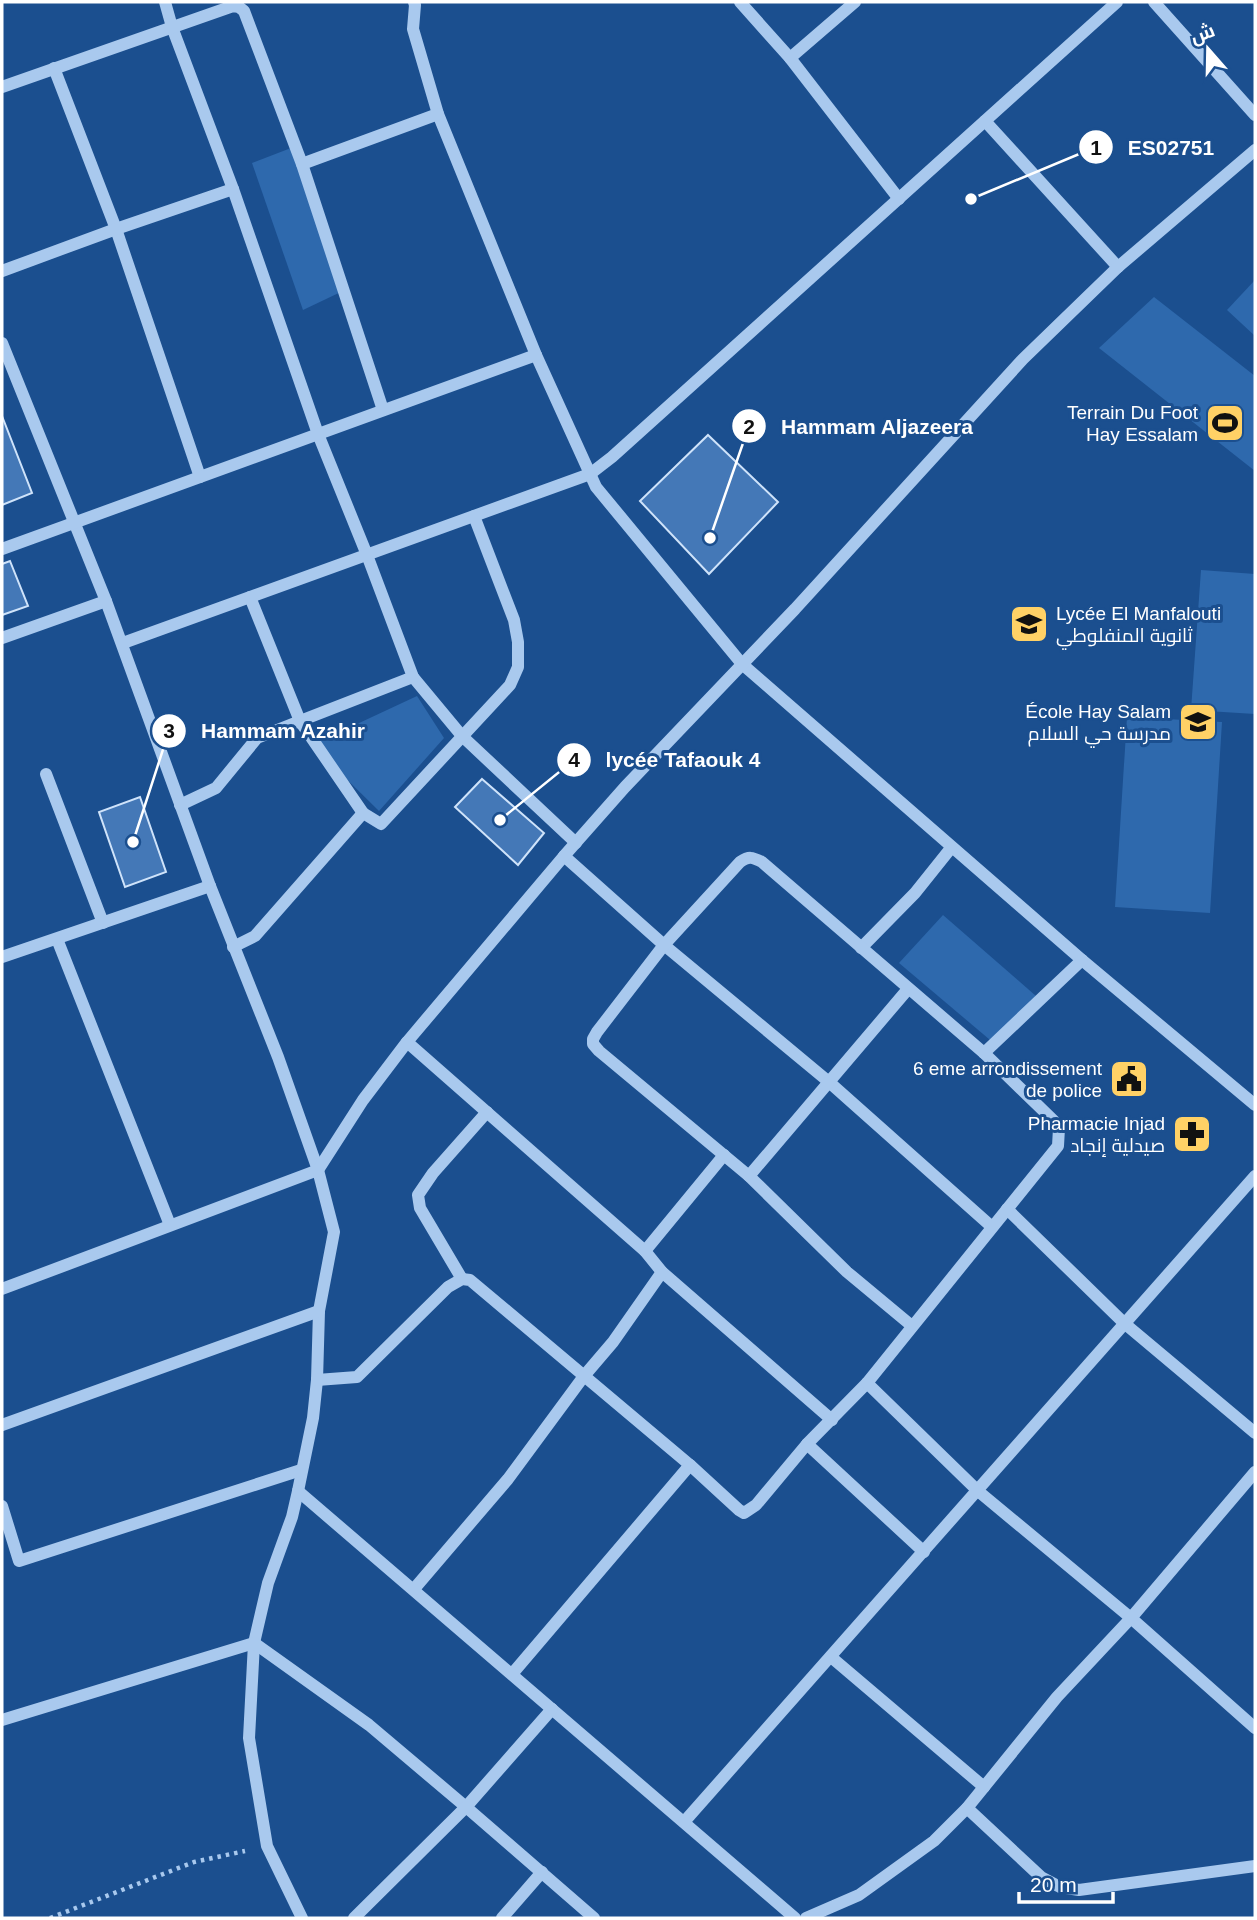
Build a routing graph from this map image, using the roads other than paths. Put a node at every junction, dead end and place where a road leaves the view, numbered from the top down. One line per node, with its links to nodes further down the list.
1 (165, 2): 7 (street)
2 (740, 2): 8 (street)
3 (855, 2): 8 (street)
4 (1117, 2): 13 (street)
5 (1154, 2): 12 (street)
6 (416, 3): 11 (street)
7 (172, 27): 9 (street); 15 (street); 16 (street)
8 (789, 58): 17 (street)
9 (54, 68): 10 (street); 18 (street)
10 (2, 87)
11 (438, 114): 15 (street); 22 (street)
12 (1255, 115)
13 (985, 121): 17 (street); 19 (street)
14 (1255, 150): 19 (street)
15 (302, 164): 23 (street)
16 (233, 189): 18 (street); 24 (street)
17 (899, 199): 25 (street)
18 (116, 229): 20 (street); 26 (street)
19 (1118, 267): 35 (street)
20 (2, 271)
21 (2, 343): 28 (street)
22 (536, 355): 23 (street); 25 (street)
23 (383, 410): 24 (street)
24 (318, 434): 26 (street); 30 (street)
25 (590, 474): 27 (street); 35 (street)
26 (201, 477): 28 (street)
27 (474, 516): 30 (street); 38 (street)
28 (75, 523): 29 (street); 32 (street)
29 (2, 549)
30 (368, 555): 31 (street); 36 (street)
31 (250, 597): 34 (street); 37 (street)
32 (107, 601): 33 (street); 34 (street)
33 (2, 638)
34 (122, 643): 40 (street)
35 (742, 664): 42 (street); 43 (street)
36 (413, 677): 37 (street); 38 (street)
37 (300, 721): 40 (street); 41 (street)
38 (462, 736): 41 (street); 42 (street)
39 (46, 774): 46 (street)
40 (180, 805): 45 (street)
41 (363, 813): 49 (street)
42 (576, 843): 44 (street)
43 (951, 848): 50 (street); 52 (street)
44 (564, 856): 48 (street); 54 (street)
45 (210, 886): 46 (street); 49 (street)
46 (103, 923): 47 (street)
47 (57, 939): 51 (street); 64 (street)
48 (664, 945): 50 (street); 56 (street); 59 (street)
49 (233, 947): 60 (street)
50 (861, 948): 53 (street)
51 (2, 957)
52 (1082, 960): 55 (street); 57 (street)
53 (908, 989): 55 (street); 56 (street)
54 (407, 1042): 58 (street); 60 (street)
55 (984, 1053): 63 (street)
56 (829, 1082): 61 (street); 65 (street)
57 (1255, 1105)
58 (487, 1112): 66 (street); 68 (street)
59 (724, 1155): 61 (street); 66 (street)
60 (318, 1170): 64 (street); 70 (street)
61 (749, 1176): 72 (street)
62 (1255, 1176): 71 (street)
63 (1007, 1209): 65 (street); 71 (street)
64 (170, 1226): 69 (street)
65 (992, 1227): 72 (street)
66 (645, 1251): 67 (street)
67 (662, 1272): 73 (street); 76 (street)
68 (461, 1279): 73 (street); 74 (street)
69 (2, 1289)
70 (320, 1311): 74 (street); 77 (street)
71 (1124, 1323): 78 (street); 84 (street)
72 (912, 1326): 75 (street)
73 (584, 1376): 80 (street); 87 (street)
74 (317, 1380): 81 (street)
75 (867, 1382): 76 (street); 84 (street)
76 (832, 1420): 79 (street)
77 (2, 1425)
78 (1255, 1433)
79 (807, 1444): 80 (street); 86 (street)
80 (690, 1465): 91 (street)
81 (302, 1469): 83 (street); 85 (street)
82 (1255, 1472): 88 (street)
83 (299, 1491): 87 (street); 89 (street)
84 (978, 1491): 86 (street); 88 (street)
85 (2, 1506)
86 (924, 1552): 90 (street)
87 (414, 1589): 91 (street)
88 (1131, 1618): 94 (street); 95 (street)
89 (254, 1643): 93 (street); 96 (street); 101 (street)
90 (831, 1657): 95 (street); 98 (street)
91 (512, 1674): 92 (street)
92 (552, 1709): 96 (street); 98 (street)
93 (2, 1720)
94 (1255, 1728)
95 (984, 1787): 97 (street)
96 (466, 1807): 100 (street); 102 (street)
97 (967, 1808): 99 (street); 106 (street)
98 (684, 1822): 105 (street)
99 (1255, 1866)
100 (542, 1872): 103 (street); 104 (street)
101 (302, 1918)
102 (354, 1918)
103 (502, 1918)
104 (594, 1918)
105 (795, 1918)
106 (806, 1918)

